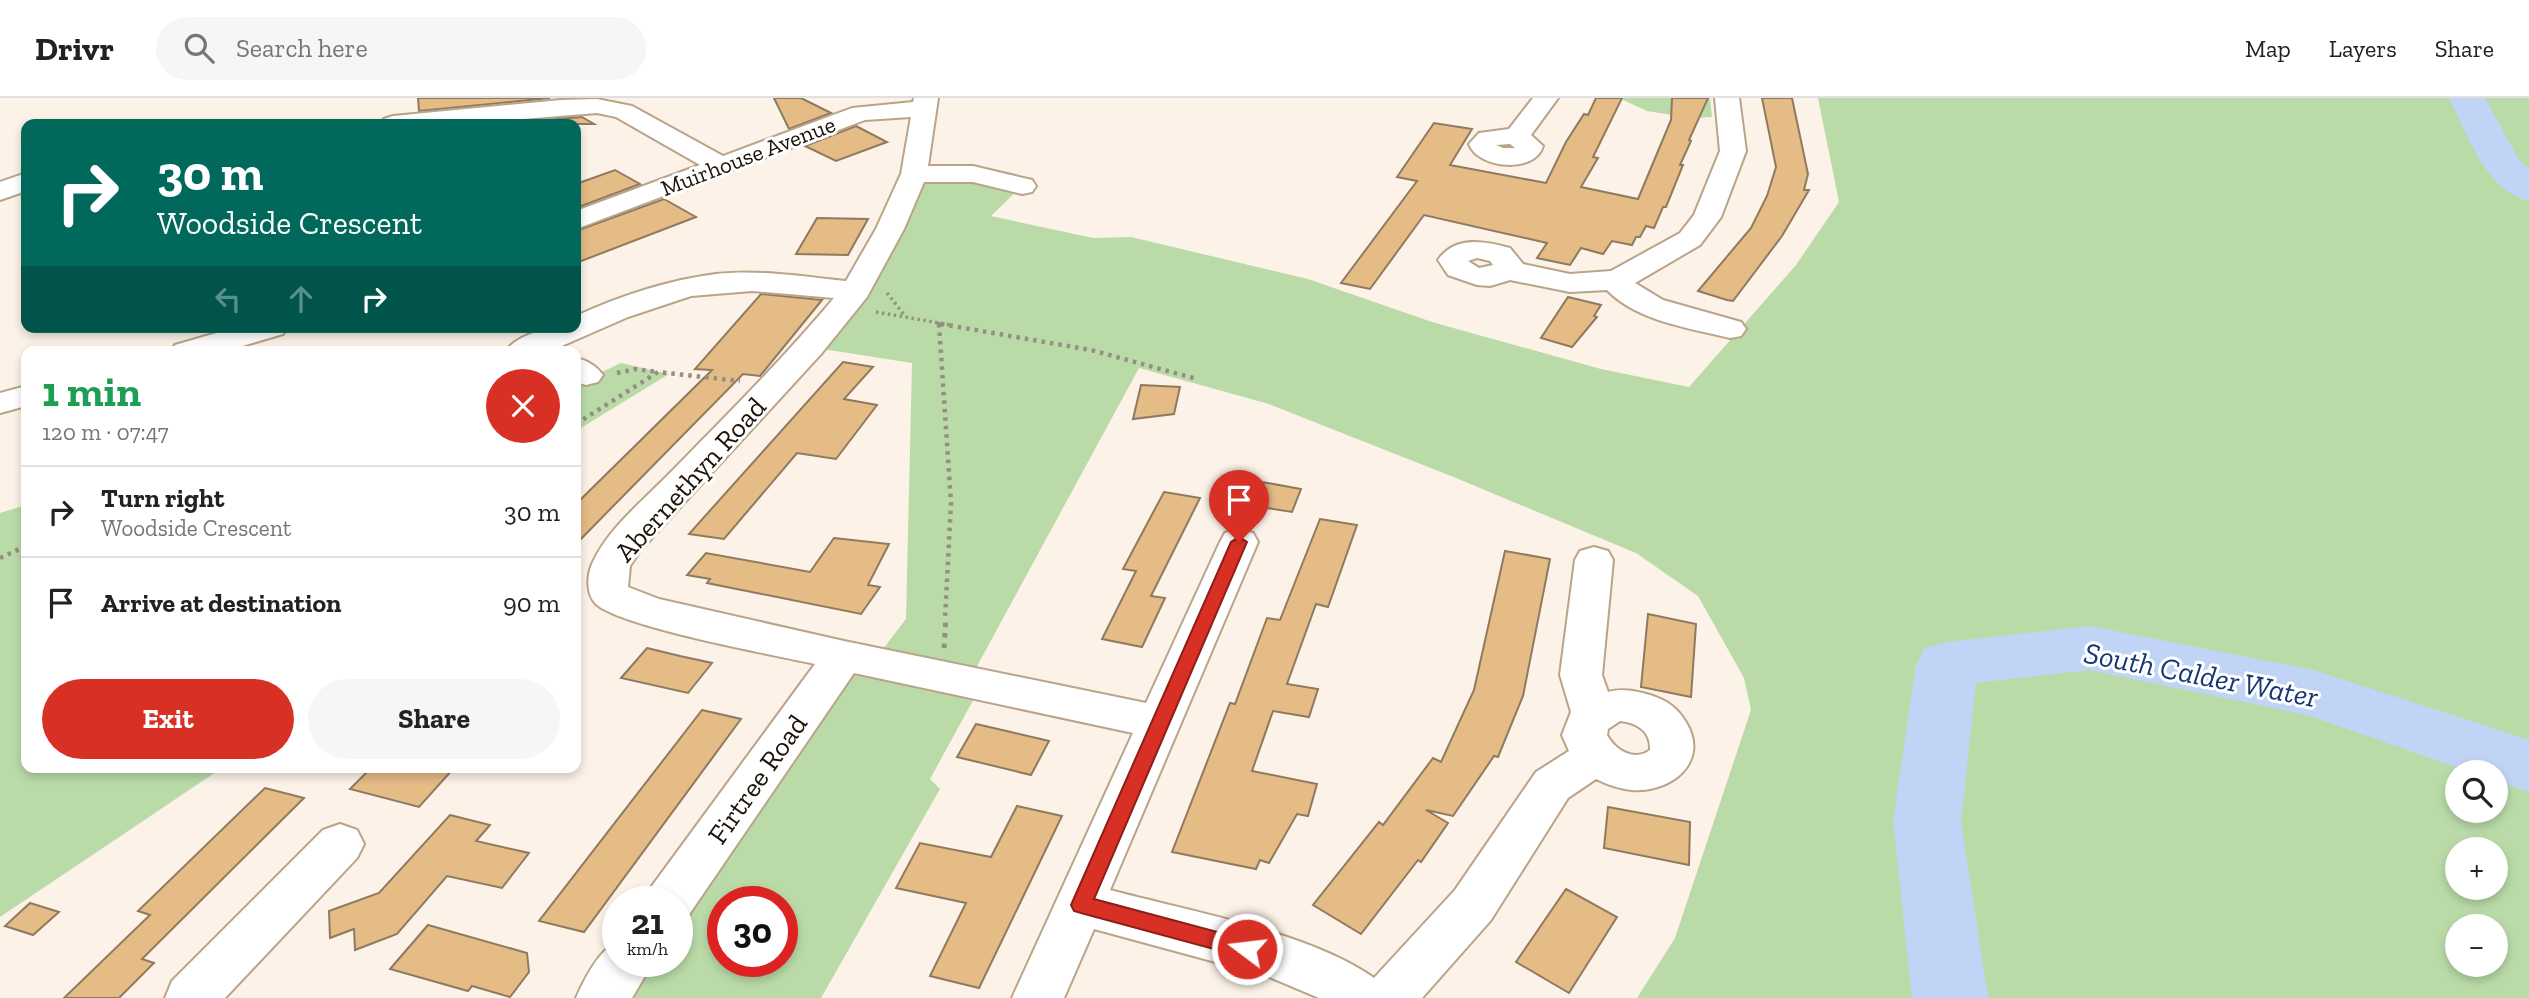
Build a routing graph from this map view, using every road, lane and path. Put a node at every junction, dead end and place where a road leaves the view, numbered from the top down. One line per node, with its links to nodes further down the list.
1 (841, 98): 5 (street)
2 (1546, 98): 7 (street)
3 (1727, 98): 17 (street)
4 (925, 103): 5 (street, Muirhouse Avenue); 11 (street, Abernethyn Road)
5 (864, 113): 9 (street, Muirhouse Avenue)
6 (442, 119): 9 (street)
7 (1516, 137)
8 (21, 163): 10 (street)
9 (722, 166): 15 (street, Muirhouse Avenue)
10 (0, 169)
11 (914, 174): 13 (street); 18 (street, Abernethyn Road)
12 (21, 183): 14 (street)
13 (1022, 186)
14 (0, 192)
15 (581, 219)
16 (1506, 270): 17 (street)
17 (1615, 280): 21 (street)
18 (850, 299): 19 (path); 20 (street); 27 (street, Abernethyn Road)
19 (939, 322): 26 (path); 36 (path)
20 (581, 327)
21 (1730, 329)
22 (251, 333): 24 (street)
23 (570, 333): 25 (street)
24 (207, 346)
25 (543, 346)
26 (1197, 379)
27 (776, 384): 30 (path); 35 (street, Abernethyn Road)
28 (21, 398): 29 (street)
29 (0, 404)
30 (581, 421)
31 (1239, 542): 37 (street)
32 (21, 548): 33 (path)
33 (0, 558)
34 (1594, 560): 46 (street)
35 (844, 656): 36 (street, Abernethyn Road); 39 (street, Firtree Road)
36 (943, 677): 37 (street, Abernethyn Road)
37 (1158, 722): 40 (street)
38 (340, 844): 42 (street)
39 (681, 886)
40 (1081, 905): 44 (street); 45 (street)
41 (617, 977): 43 (street)
42 (191, 998)
43 (602, 998)
44 (1038, 998)
45 (1360, 998)
46 (1389, 998)

